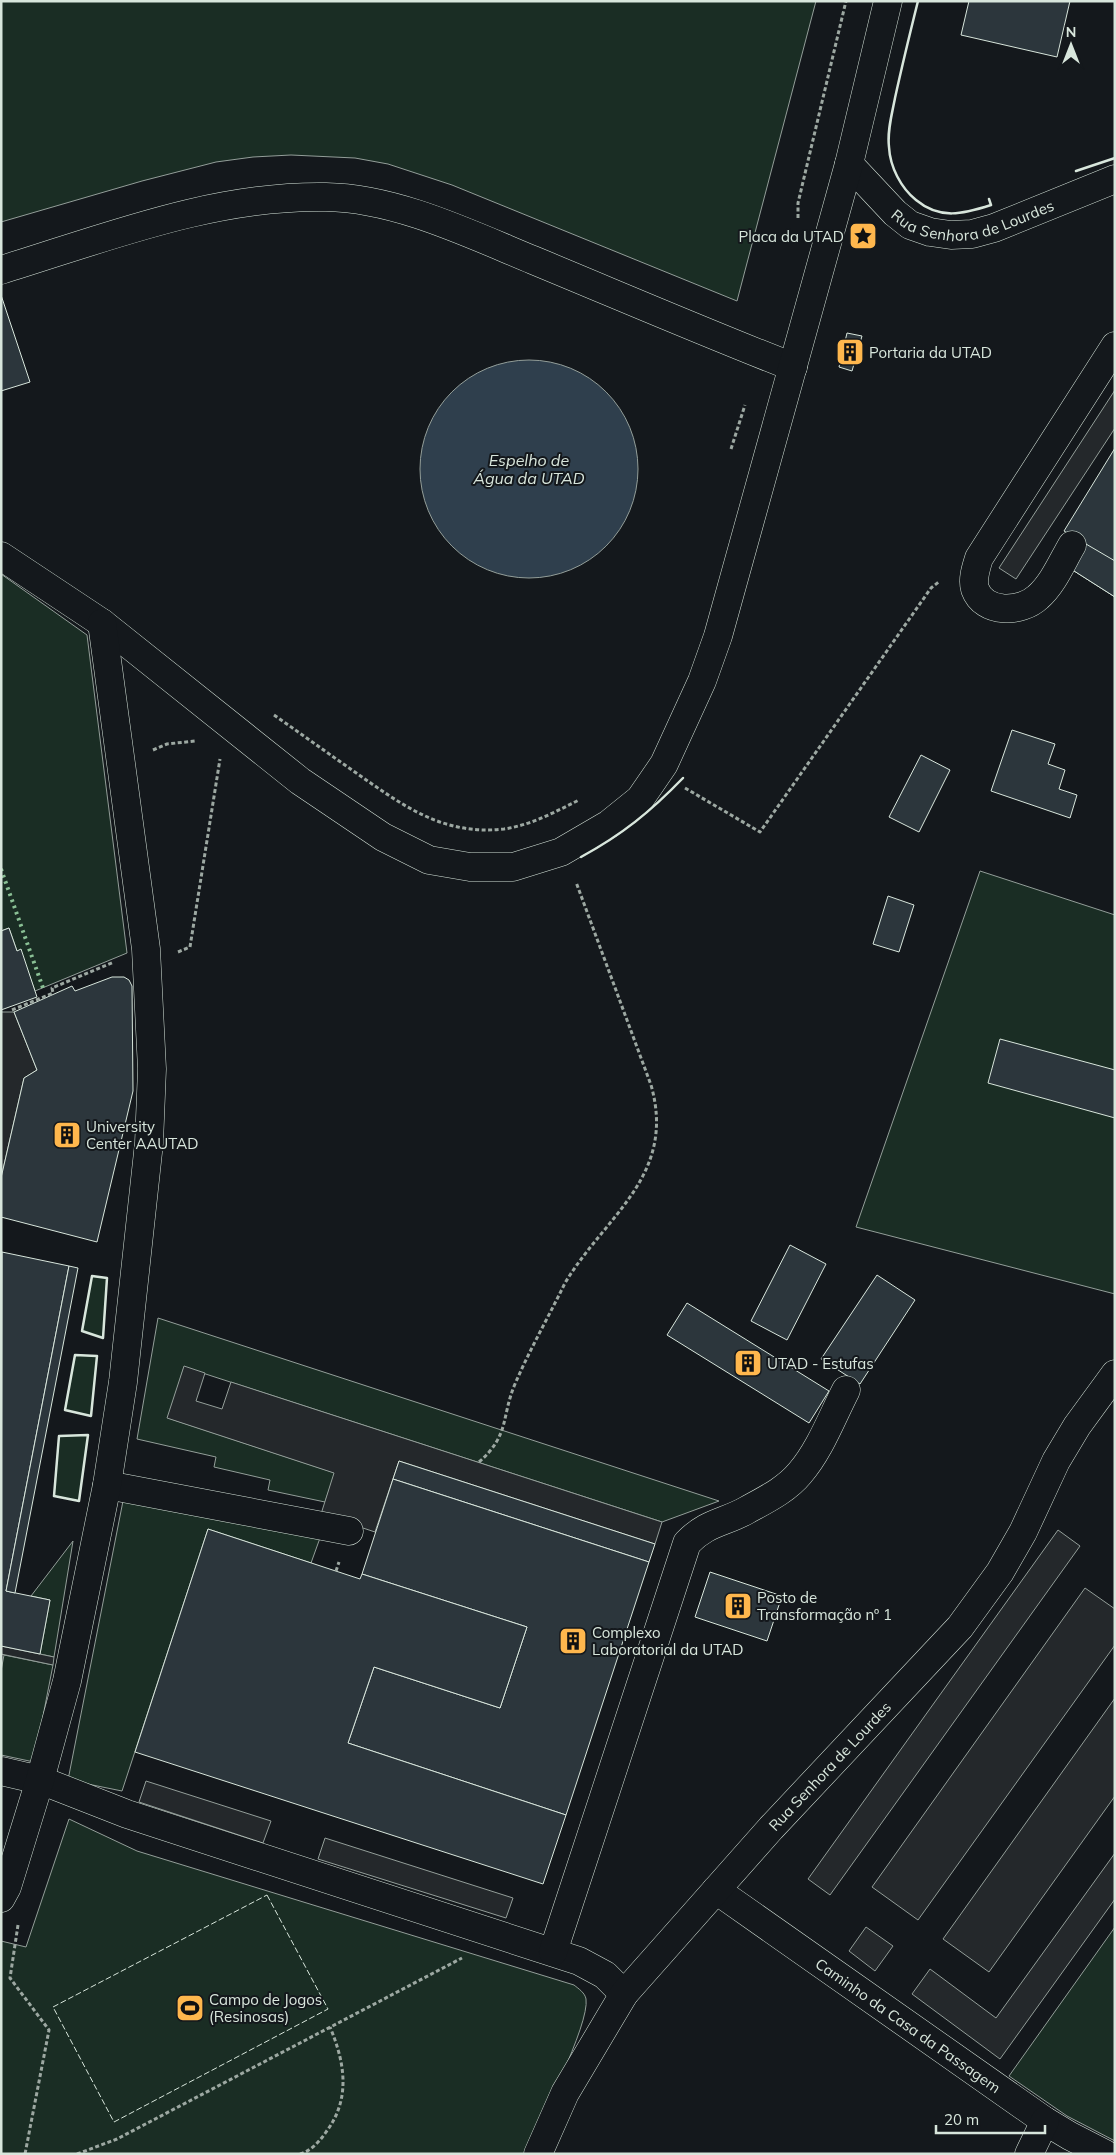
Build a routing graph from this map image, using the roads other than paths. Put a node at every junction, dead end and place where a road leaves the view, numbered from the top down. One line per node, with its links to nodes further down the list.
1 (888, 1): 2 (street)
2 (849, 164): 3 (street, Rua Senhora de Lourdes); 6 (street)
3 (1115, 179)
4 (1, 270): 6 (street)
5 (1115, 346): 7 (street)
6 (793, 367): 9 (street)
7 (1072, 545)
8 (1, 556): 9 (street)
9 (102, 623): 12 (street)
10 (1115, 1374): 16 (street, Rua Senhora de Lourdes)
11 (846, 1390): 18 (street)
12 (107, 1485): 13 (street); 15 (street)
13 (349, 1531)
14 (1, 1771): 15 (street)
15 (40, 1780): 17 (street); 18 (street)
16 (716, 1890): 19 (street, Rua Senhora de Lourdes); 20 (street, Caminho da Casa da Passagem)
17 (1, 1898)
18 (553, 1952): 19 (street)
19 (624, 1994): 21 (street, Rua Senhora de Lourdes)
20 (1045, 2121): 22 (street); 23 (street, Caminho da Casa da Passagem)
21 (538, 2154)
22 (1029, 2154)
23 (1105, 2154)

